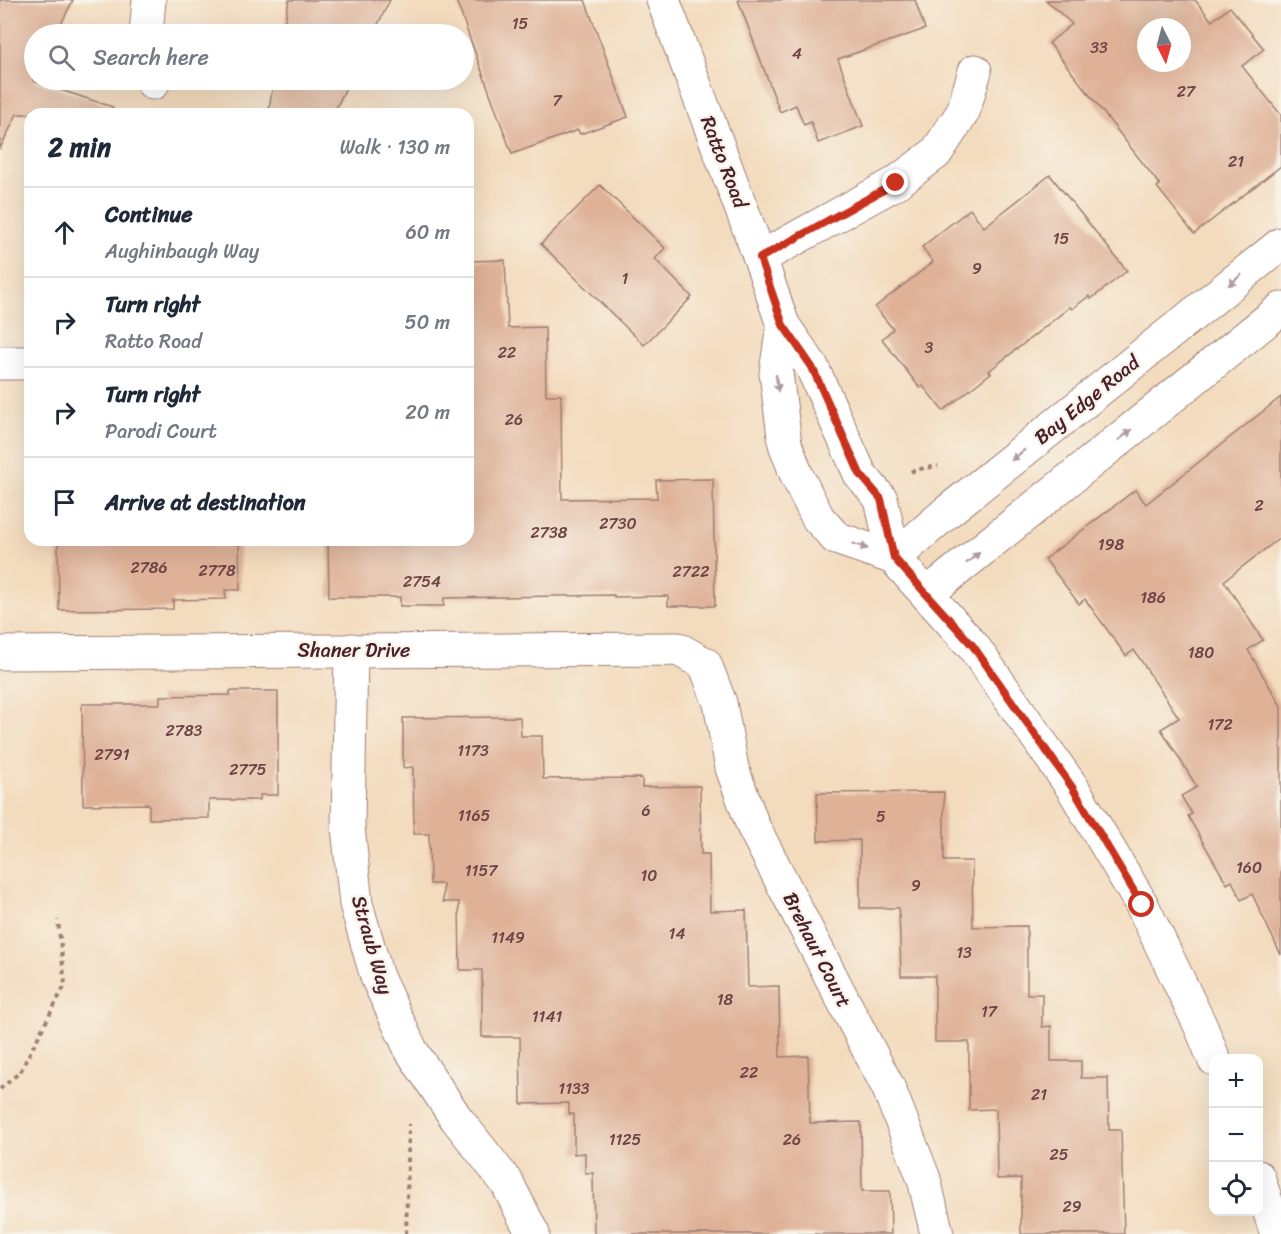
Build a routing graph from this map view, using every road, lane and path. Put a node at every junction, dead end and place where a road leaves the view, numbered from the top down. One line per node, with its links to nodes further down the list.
1 (148, 0): 3 (street)
2 (663, 0): 6 (street, Ratto Road)
3 (147, 24)
4 (975, 71): 6 (street)
5 (1281, 243): 11 (street, Bay Edge Road, one-way to 11)
6 (760, 258): 8 (street, Ratto Road)
7 (1281, 309): 12 (street, one-way to 7)
8 (783, 325): 11 (street, Ratto Road); 11 (street, Ratto Road, one-way to 11)
9 (0, 363): 10 (street)
10 (24, 363)
11 (894, 558): 12 (street)
12 (927, 594): 17 (street)
13 (351, 650): 14 (street, Shaner Drive); 15 (street, Shaner Drive); 22 (street, Straub Way)
14 (0, 653)
15 (705, 664): 23 (street, Brehaut Court)
16 (58, 921): 18 (path)
17 (1212, 1054)
18 (0, 1089)
19 (409, 1119): 21 (path)
20 (1263, 1192): 24 (street)
21 (406, 1234)
22 (533, 1234)
23 (937, 1234)
24 (1277, 1234)

